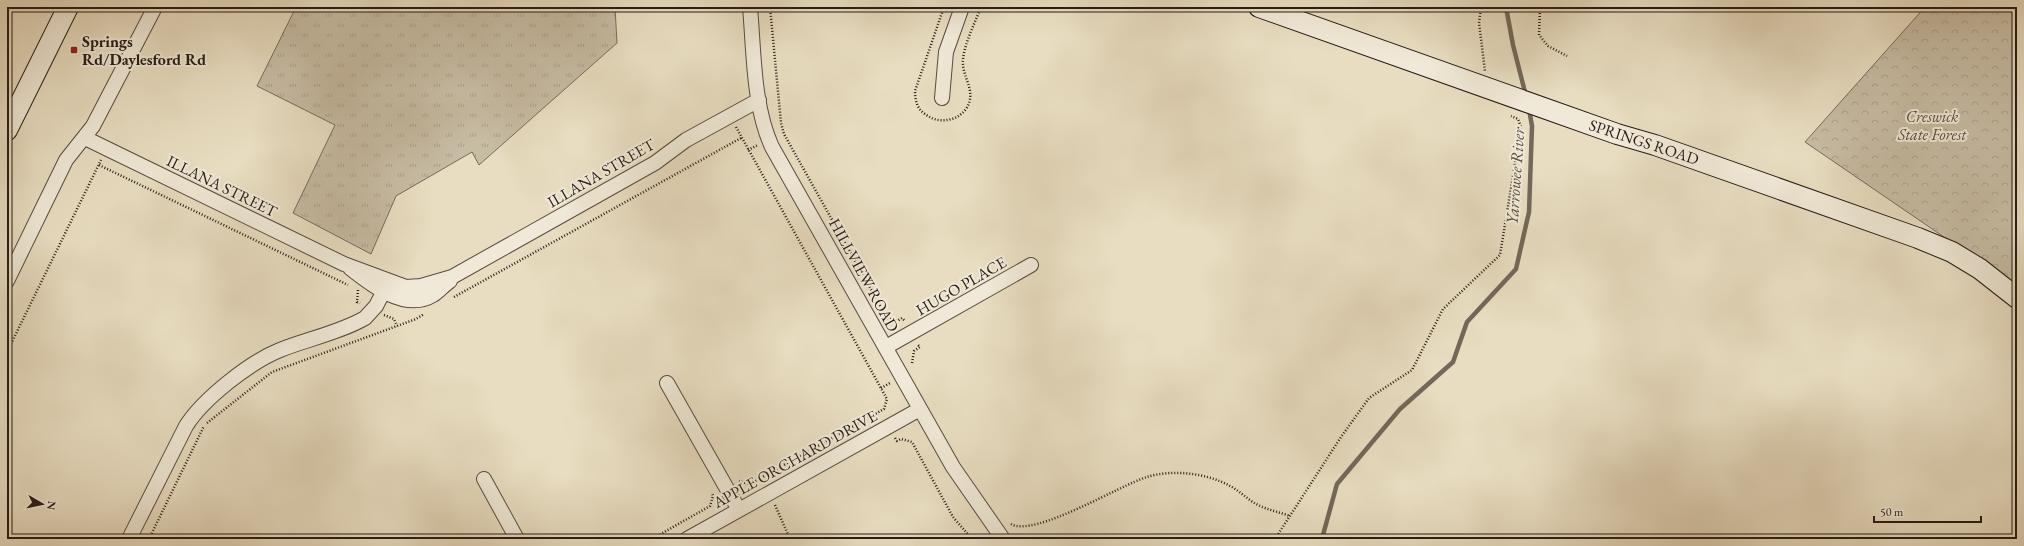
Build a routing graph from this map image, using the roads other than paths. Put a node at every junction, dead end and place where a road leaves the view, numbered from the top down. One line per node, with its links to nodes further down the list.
1 (68, 7): 8 (street)
2 (155, 7): 9 (street)
3 (750, 7): 7 (street, HILLVIEW ROAD)
4 (962, 7): 6 (street)
5 (1259, 7): 13 (street, SPRINGS ROAD)
6 (942, 98)
7 (759, 100): 12 (street, ILLANA STREET); 14 (street, HILLVIEW ROAD)
8 (7, 130)
9 (85, 138): 11 (street); 12 (street, ILLANA STREET)
10 (1031, 265): 14 (street, HUGO PLACE)
11 (7, 281)
12 (387, 286): 19 (street)
13 (2017, 298)
14 (886, 347): 16 (street, HILLVIEW ROAD)
15 (667, 384): 18 (street)
16 (920, 409): 18 (street, APPLE ORCHARD DRIVE); 22 (street, HILLVIEW ROAD)
17 (484, 479): 20 (street)
18 (739, 510): 21 (street, APPLE ORCHARD DRIVE)
19 (129, 539)
20 (517, 539)
21 (687, 539)
22 (1003, 539)

